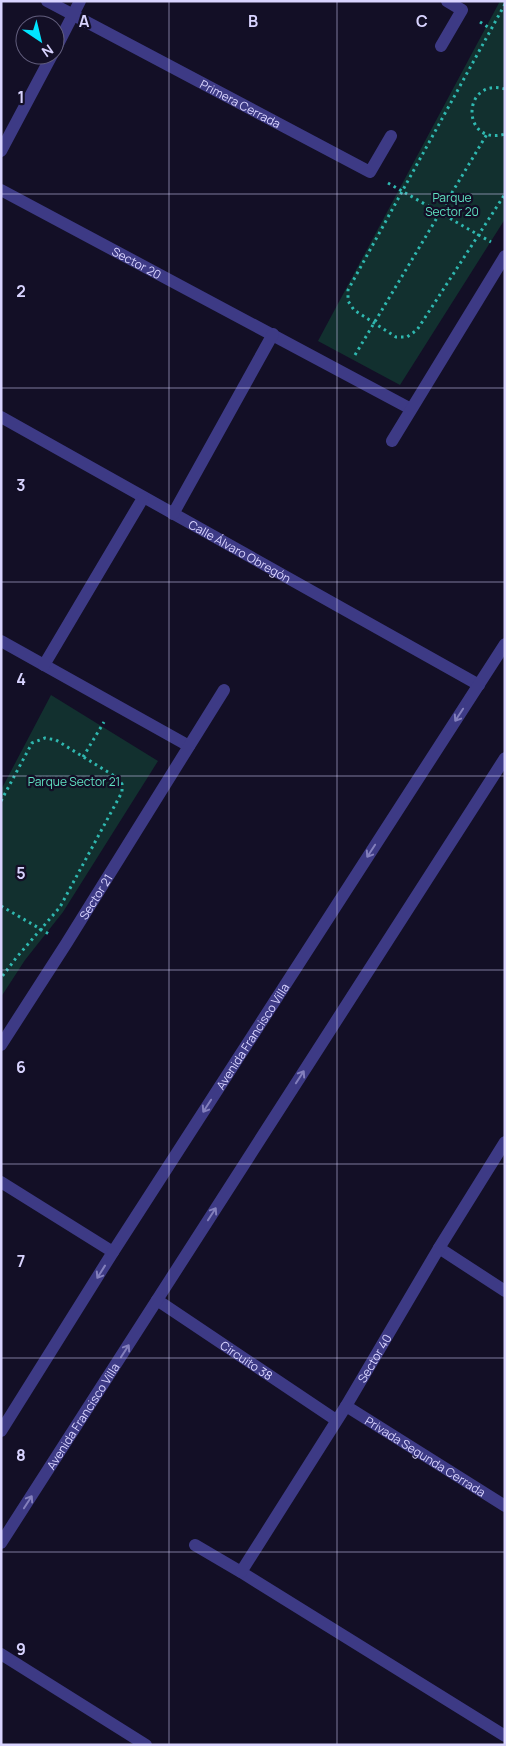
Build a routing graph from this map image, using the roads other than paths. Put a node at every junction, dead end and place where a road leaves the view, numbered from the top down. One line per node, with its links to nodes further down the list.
1 (47, 1): 4 (street)
2 (80, 1): 4 (street)
3 (447, 1): 6 (street)
4 (74, 14): 5 (street); 8 (street, Primera Cerrada)
5 (65, 31)
6 (441, 46)
7 (47, 65): 9 (street)
8 (391, 136)
9 (1, 151)
10 (1, 190): 12 (street, Sector 20)
11 (501, 251): 13 (street)
12 (274, 334): 13 (street, Sector 20); 17 (street)
13 (411, 409): 15 (street)
14 (1, 418): 16 (street, Calle Álvaro Obregón)
15 (392, 441)
16 (143, 498): 17 (street, Calle Álvaro Obregón); 20 (street)
17 (173, 514): 21 (street, Calle Álvaro Obregón)
18 (1, 641): 20 (street)
19 (505, 644): 21 (street, Avenida Francisco Villa)
20 (44, 665): 23 (street)
21 (479, 685): 29 (street, Avenida Francisco Villa, one-way to 29)
22 (224, 690): 23 (street, Sector 21)
23 (189, 746): 25 (street, Sector 21)
24 (505, 758): 31 (street, Avenida Francisco Villa, one-way to 24)
25 (1, 1045)
26 (505, 1142): 28 (street, Sector 40)
27 (1, 1182): 29 (street)
28 (439, 1248): 30 (street); 32 (street, Sector 40)
29 (113, 1252): 34 (street, Avenida Francisco Villa, one-way to 34)
30 (505, 1291)
31 (157, 1300): 33 (street, Circuito 38); 36 (street, Avenida Francisco Villa, one-way to 31)
32 (346, 1406): 33 (street, Sector 40); 35 (street, Privada Segunda Cerrada)
33 (336, 1420): 38 (street, Sector 40)
34 (1, 1431)
35 (505, 1506)
36 (1, 1544)
37 (195, 1545): 38 (street)
38 (241, 1572): 40 (street)
39 (1, 1654): 41 (street)
40 (505, 1736)
41 (146, 1745)

